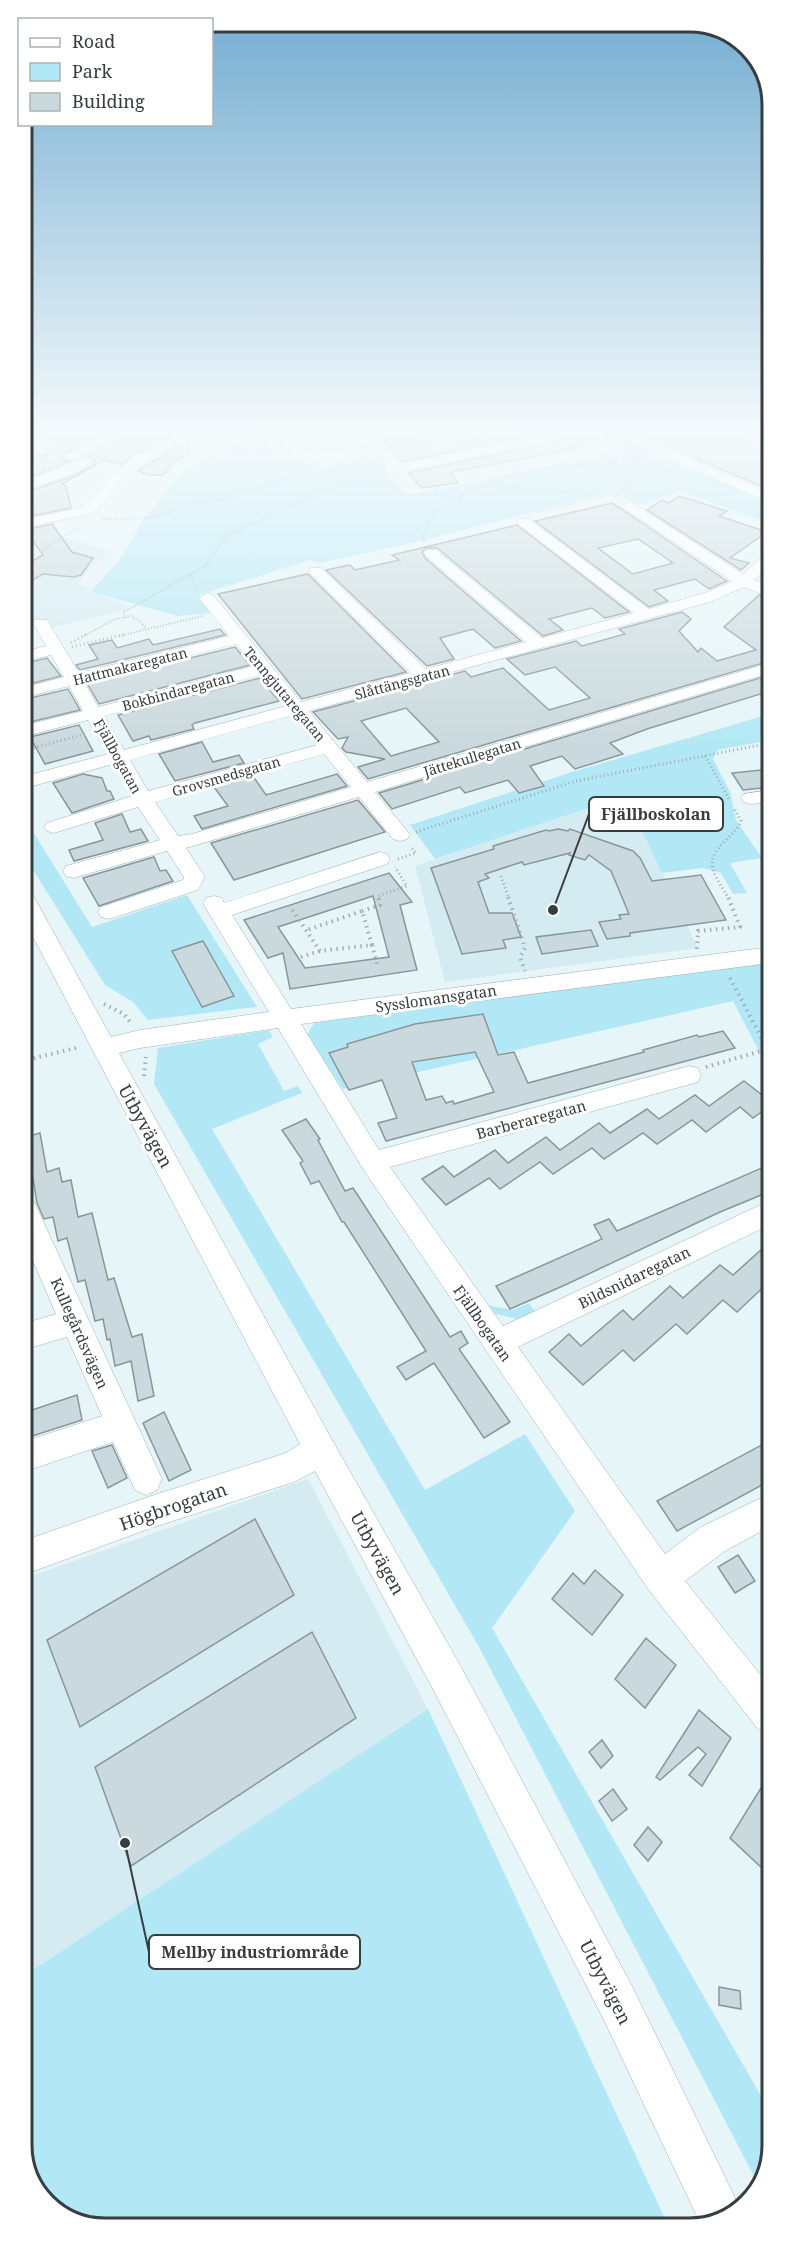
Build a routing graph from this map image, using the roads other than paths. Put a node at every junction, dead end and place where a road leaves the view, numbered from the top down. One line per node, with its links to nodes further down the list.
1 (545, 537): 9 (street)
2 (677, 537): 6 (street)
3 (431, 553): 12 (street)
4 (762, 564): 6 (street, Slåttängsgatan)
5 (316, 571): 17 (street)
6 (743, 581): 7 (street); 9 (street, Slåttängsgatan)
7 (762, 589)
8 (212, 605): 11 (street, Tenngjutaregatan)
9 (647, 615): 12 (street, Slåttängsgatan)
10 (41, 623): 13 (street, Fjällbogatan)
11 (239, 638): 15 (street, Tenngjutaregatan); 18 (street, Hattmakaregatan)
12 (539, 644): 17 (street, Slåttängsgatan)
13 (59, 650): 14 (street); 18 (street, Fjällbogatan)
14 (32, 655)
15 (263, 669): 20 (street, Tenngjutaregatan); 21 (street, Bokbindaregatan)
16 (762, 670): 26 (street, Jättekullegatan)
17 (423, 676): 20 (street, Slåttängsgatan)
18 (74, 680): 19 (street, Hattmakaregatan); 21 (street, Fjällbogatan)
19 (32, 691)
20 (298, 710): 23 (street, Tenngjutaregatan); 24 (street, Slåttängsgatan)
21 (94, 713): 22 (street, Bokbindaregatan); 24 (street, Fjällbogatan)
22 (32, 729)
23 (329, 747): 26 (street, Tenngjutaregatan); 27 (street, Grovsmedsgatan)
24 (118, 758): 25 (street, Slåttängsgatan); 27 (street, Fjällbogatan)
25 (32, 780)
26 (362, 790): 29 (street, Tenngjutaregatan); 30 (street, Jättekullegatan)
27 (143, 799): 28 (street, Grovsmedsgatan); 30 (street, Fjällbogatan)
28 (54, 827)
29 (400, 835)
30 (173, 843): 32 (street, Jättekullegatan); 34 (street, Fjällbogatan)
31 (386, 860): 36 (street, Fjällbogatan)
32 (73, 871)
33 (32, 912): 37 (street, Utbyvägen)
34 (109, 912)
35 (762, 956): 36 (street, Sysslomansgatan)
36 (285, 1018): 37 (street, Sysslomansgatan); 39 (street, Fjällbogatan)
37 (102, 1045): 46 (street, Utbyvägen)
38 (689, 1075): 39 (street, Barberaregatan)
39 (372, 1162): 44 (street, Fjällbogatan)
40 (762, 1215): 44 (street, Bildsnidaregatan)
41 (31, 1234): 42 (street, Kullegårdsvägen)
42 (75, 1321): 43 (street); 45 (street, Kullegårdsvägen)
43 (31, 1334)
44 (497, 1343): 51 (street, Fjällbogatan)
45 (121, 1425): 47 (street); 48 (street, Kullegårdsvägen)
46 (320, 1449): 50 (street, Högbrogatan); 53 (street, Utbyvägen)
47 (31, 1454)
48 (146, 1479)
49 (762, 1514): 51 (street)
50 (31, 1555)
51 (661, 1578): 52 (street, Fjällbogatan)
52 (762, 1705)
53 (718, 2211)

